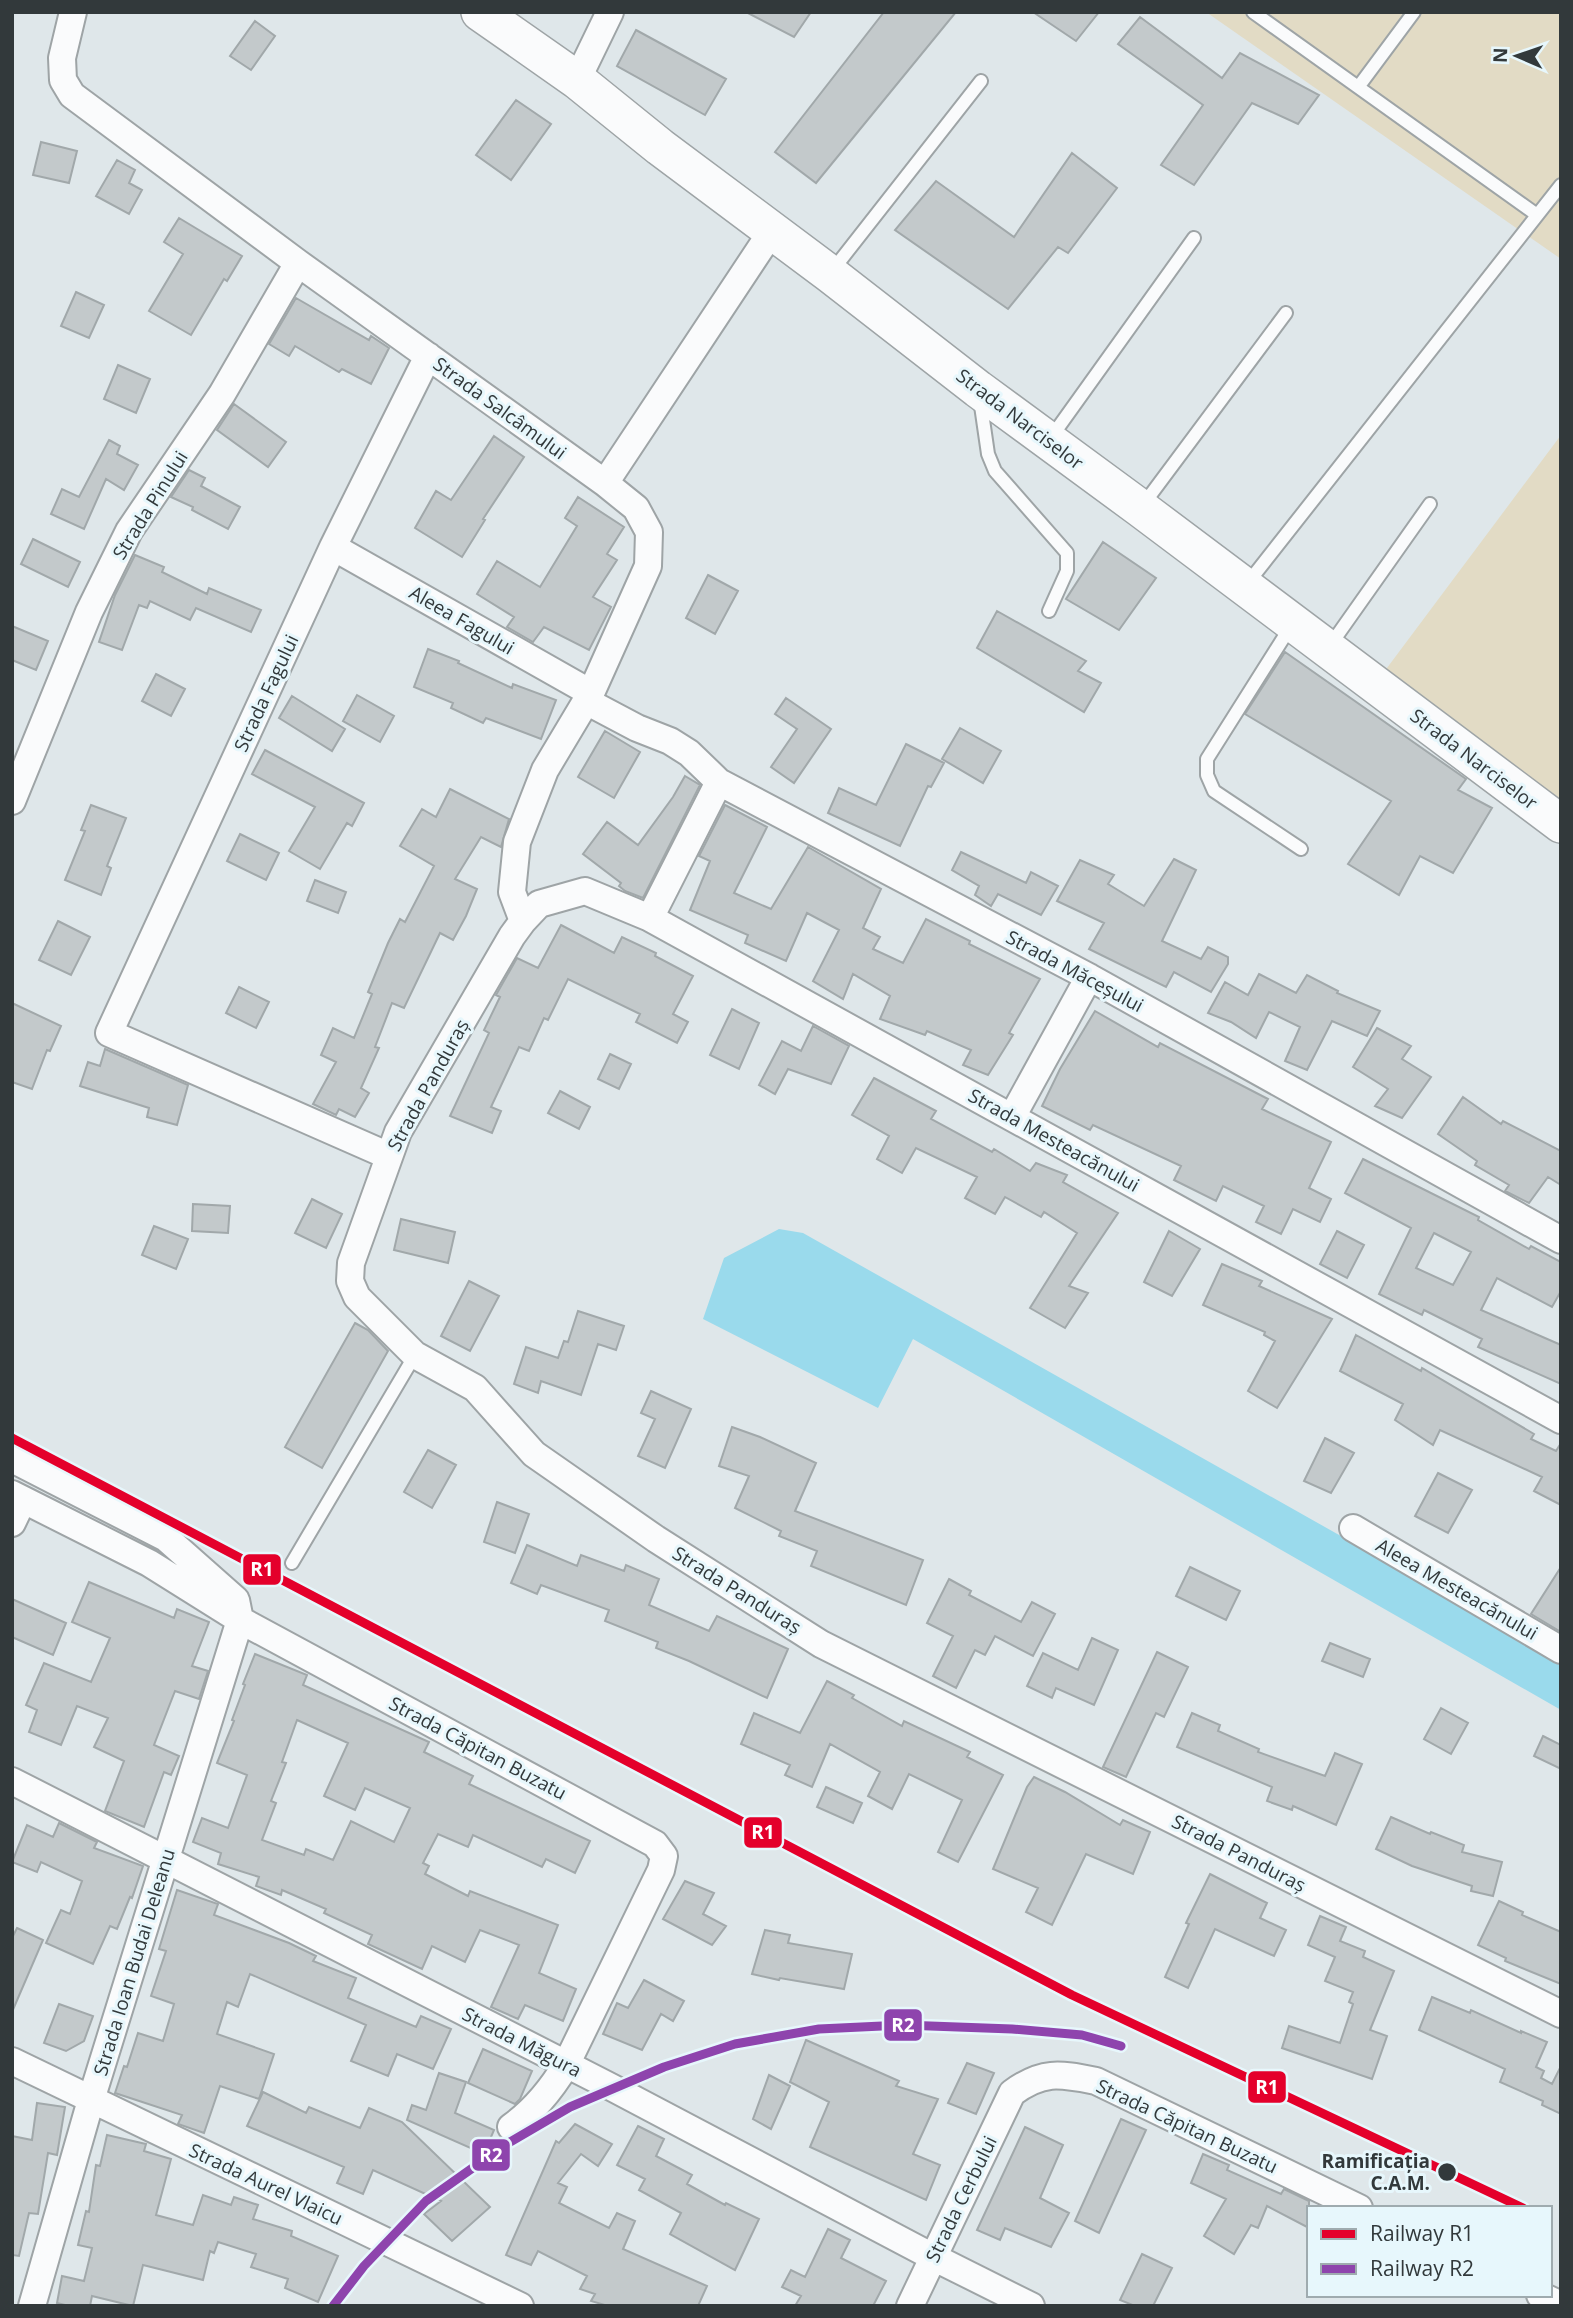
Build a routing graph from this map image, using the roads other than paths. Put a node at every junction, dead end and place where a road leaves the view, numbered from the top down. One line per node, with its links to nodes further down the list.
1 (73, 12): 13 (street, Strada Salcâmului)
2 (480, 12): 6 (main road, Strada Narciselor)
3 (610, 12): 6 (street)
4 (1253, 12): 8 (lane)
5 (1413, 12): 8 (lane)
6 (577, 80): 11 (main road, Strada Narciselor)
7 (981, 81): 14 (lane)
8 (1359, 86): 10 (lane)
9 (1561, 185): 10 (lane)
10 (1537, 215): 23 (lane)
11 (772, 231): 14 (main road, Strada Narciselor); 19 (street)
12 (1194, 238): 18 (lane)
13 (298, 263): 16 (street, Strada Salcâmului); 29 (street, Strada Pinului)
14 (830, 274): 17 (main road, Strada Narciselor)
15 (1286, 313): 21 (lane)
16 (428, 356): 19 (street, Strada Salcâmului); 22 (street, Strada Fagului)
17 (978, 389): 18 (main road, Strada Narciselor); 24 (lane)
18 (1049, 441): 21 (main road, Strada Narciselor)
19 (605, 483): 27 (street, Strada Salcâmului)
20 (1430, 504): 26 (lane)
21 (1140, 508): 23 (main road, Strada Narciselor)
22 (333, 547): 27 (street, Aleea Fagului); 36 (street, Strada Fagului)
23 (1245, 587): 25 (main road, Strada Narciselor)
24 (1049, 611)
25 (1293, 623): 26 (main road, Strada Narciselor); 31 (lane)
26 (1328, 649): 30 (main road, Strada Narciselor)
27 (588, 697): 28 (street, Aleea Fagului); 32 (street, Strada Salcâmului)
28 (719, 782): 33 (street); 34 (street, Strada Măceșului)
29 (12, 801)
30 (1561, 824)
31 (1301, 849)
32 (531, 912): 33 (street, Strada Mesteacănului); 36 (street, Strada Panduraș)
33 (650, 918): 35 (street, Strada Mesteacănului)
34 (1089, 977): 35 (street); 37 (street, Strada Măceșului)
35 (1012, 1117): 39 (street, Strada Mesteacănului)
36 (389, 1156): 38 (street, Strada Panduraș)
37 (1561, 1240)
38 (415, 1355): 43 (lane); 48 (street, Strada Panduraș)
39 (1561, 1420)
40 (12, 1459): 44 (street)
41 (16, 1506): 44 (street, Strada Căpitan Buzatu)
42 (1353, 1528): 45 (street, Aleea Mesteacănului)
43 (292, 1563)
44 (240, 1620): 47 (street, Strada Ioan Budai Deleanu); 50 (street, Strada Căpitan Buzatu)
45 (1561, 1650)
46 (12, 1781): 47 (street, Strada Măgura)
47 (166, 1860): 50 (street, Strada Măgura); 52 (street, Strada Ioan Budai Deleanu)
48 (1561, 2014)
49 (12, 2061): 52 (street, Strada Aurel Vlaicu)
50 (566, 2065): 53 (street, Strada Căpitan Buzatu); 55 (street, Strada Măgura)
51 (1012, 2093): 54 (street, Strada Căpitan Buzatu); 55 (street, Strada Cerbului)
52 (91, 2101): 58 (street, Strada Ioan Budai Deleanu); 59 (street, Strada Aurel Vlaicu)
53 (511, 2127)
54 (1355, 2206)
55 (933, 2257): 60 (street, Strada Cerbului); 61 (street, Strada Măgura)
56 (1544, 2297): 57 (street)
57 (1561, 2305)
58 (32, 2306)
59 (520, 2306)
60 (910, 2306)
61 (1031, 2306)

